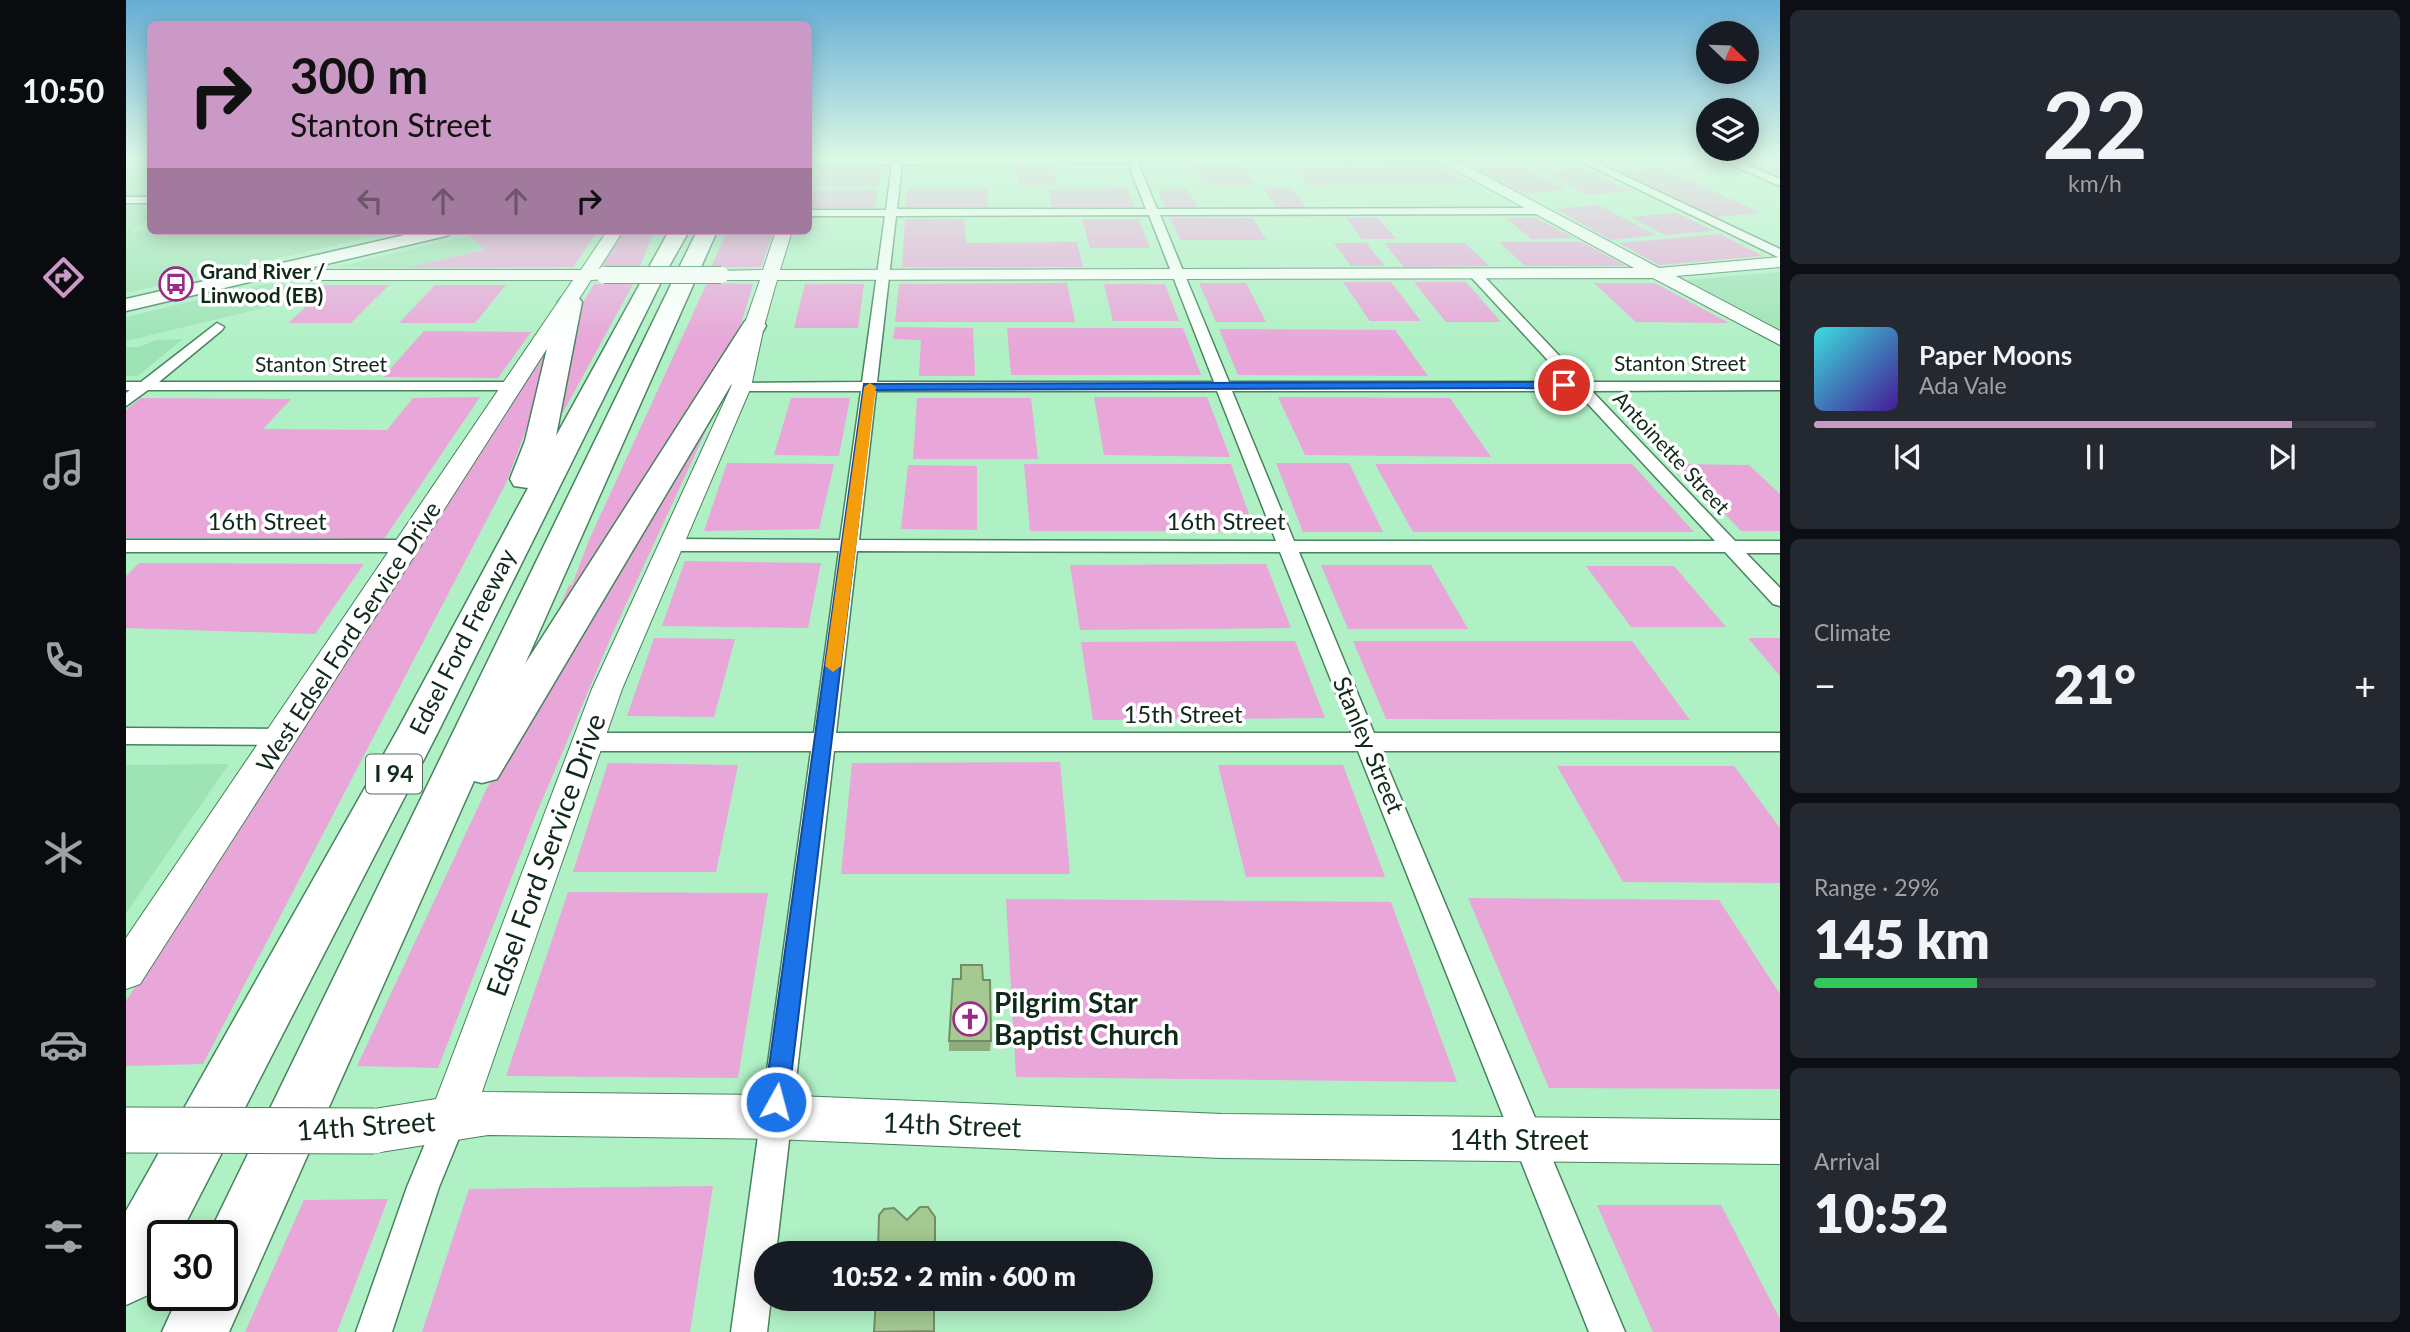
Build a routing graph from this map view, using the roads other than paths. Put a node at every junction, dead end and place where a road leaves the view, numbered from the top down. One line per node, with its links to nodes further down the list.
1 (890, 219): 16 (street)
2 (1156, 219): 18 (street, Stanley Street)
3 (1556, 219): 15 (street)
4 (1707, 219): 11 (street)
5 (429, 235): 13 (main road)
6 (613, 235): 19 (street, West Edsel Ford Service Drive)
7 (675, 235): 10 (highway, Edsel Ford Freeway / I 94)
8 (704, 235): 48 (highway, Edsel Ford Freeway / I 94)
9 (783, 235): 17 (street, Edsel Ford Service Drive)
10 (660, 251): 41 (highway, Edsel Ford Freeway / I 94)
11 (1780, 254)
12 (1780, 262): 15 (street)
13 (281, 269): 19 (street); 20 (main road)
14 (1474, 273): 15 (street); 18 (street); 24 (street, Antoinette Street)
15 (1656, 273): 23 (street)
16 (883, 274): 17 (street); 18 (street); 31 (street)
17 (769, 275): 19 (street, bridge); 21 (street, Edsel Ford Service Drive)
18 (1179, 275): 28 (street, Stanley Street)
19 (587, 284): 27 (street, West Edsel Ford Service Drive); 41 (highway)
20 (126, 304)
21 (754, 326): 30 (street, Edsel Ford Service Drive); 48 (highway)
22 (218, 327): 26 (street)
23 (1780, 339)
24 (1579, 385): 28 (street, Stanton Street); 29 (street, Stanton Street); 38 (street, Antoinette Street)
25 (126, 386): 26 (street, Stanton Street)
26 (144, 386): 27 (street, Stanton Street); 32 (street)
27 (515, 386): 36 (street, West Edsel Ford Service Drive)
28 (1222, 386): 31 (street, Stanton Street); 37 (street, Stanley Street)
29 (1780, 386)
30 (741, 387): 31 (street, Stanton Street); 33 (street, Edsel Ford Service Drive)
31 (868, 387): 34 (street)
32 (126, 401)
33 (672, 545): 34 (street, 16th Street); 46 (street, Edsel Ford Service Drive)
34 (849, 545): 37 (street, 16th Street); 44 (street)
35 (126, 546): 36 (street, 16th Street)
36 (408, 546): 43 (street, West Edsel Ford Service Drive)
37 (1288, 546): 38 (street, 16th Street); 45 (street, Stanley Street)
38 (1731, 547): 39 (street, 16th Street); 40 (street, Antoinette Street)
39 (1780, 547)
40 (1780, 600)
41 (416, 734): 56 (highway, Edsel Ford Freeway / I 94)
42 (126, 736): 43 (street)
43 (283, 737): 49 (street, West Edsel Ford Service Drive)
44 (825, 740): 45 (street, 15th Street); 46 (street, 15th Street); 50 (street)
45 (1368, 741): 47 (street, 15th Street); 53 (street, Stanley Street)
46 (586, 742): 51 (street, Edsel Ford Service Drive)
47 (1780, 742)
48 (391, 914): 55 (highway, Edsel Ford Freeway / I 94)
49 (126, 971)
50 (774, 1117): 51 (street, 14th Street); 53 (street, 14th Street); 60 (street)
51 (450, 1121): 52 (street, 14th Street, bridge); 59 (street, Edsel Ford Service Drive)
52 (126, 1130)
53 (1529, 1139): 54 (street, 14th Street); 61 (street, Stanley Street)
54 (1780, 1142)
55 (238, 1241)
56 (126, 1273)
57 (205, 1311): 58 (highway)
58 (195, 1332)
59 (374, 1332)
60 (749, 1332)
61 (1607, 1332)

